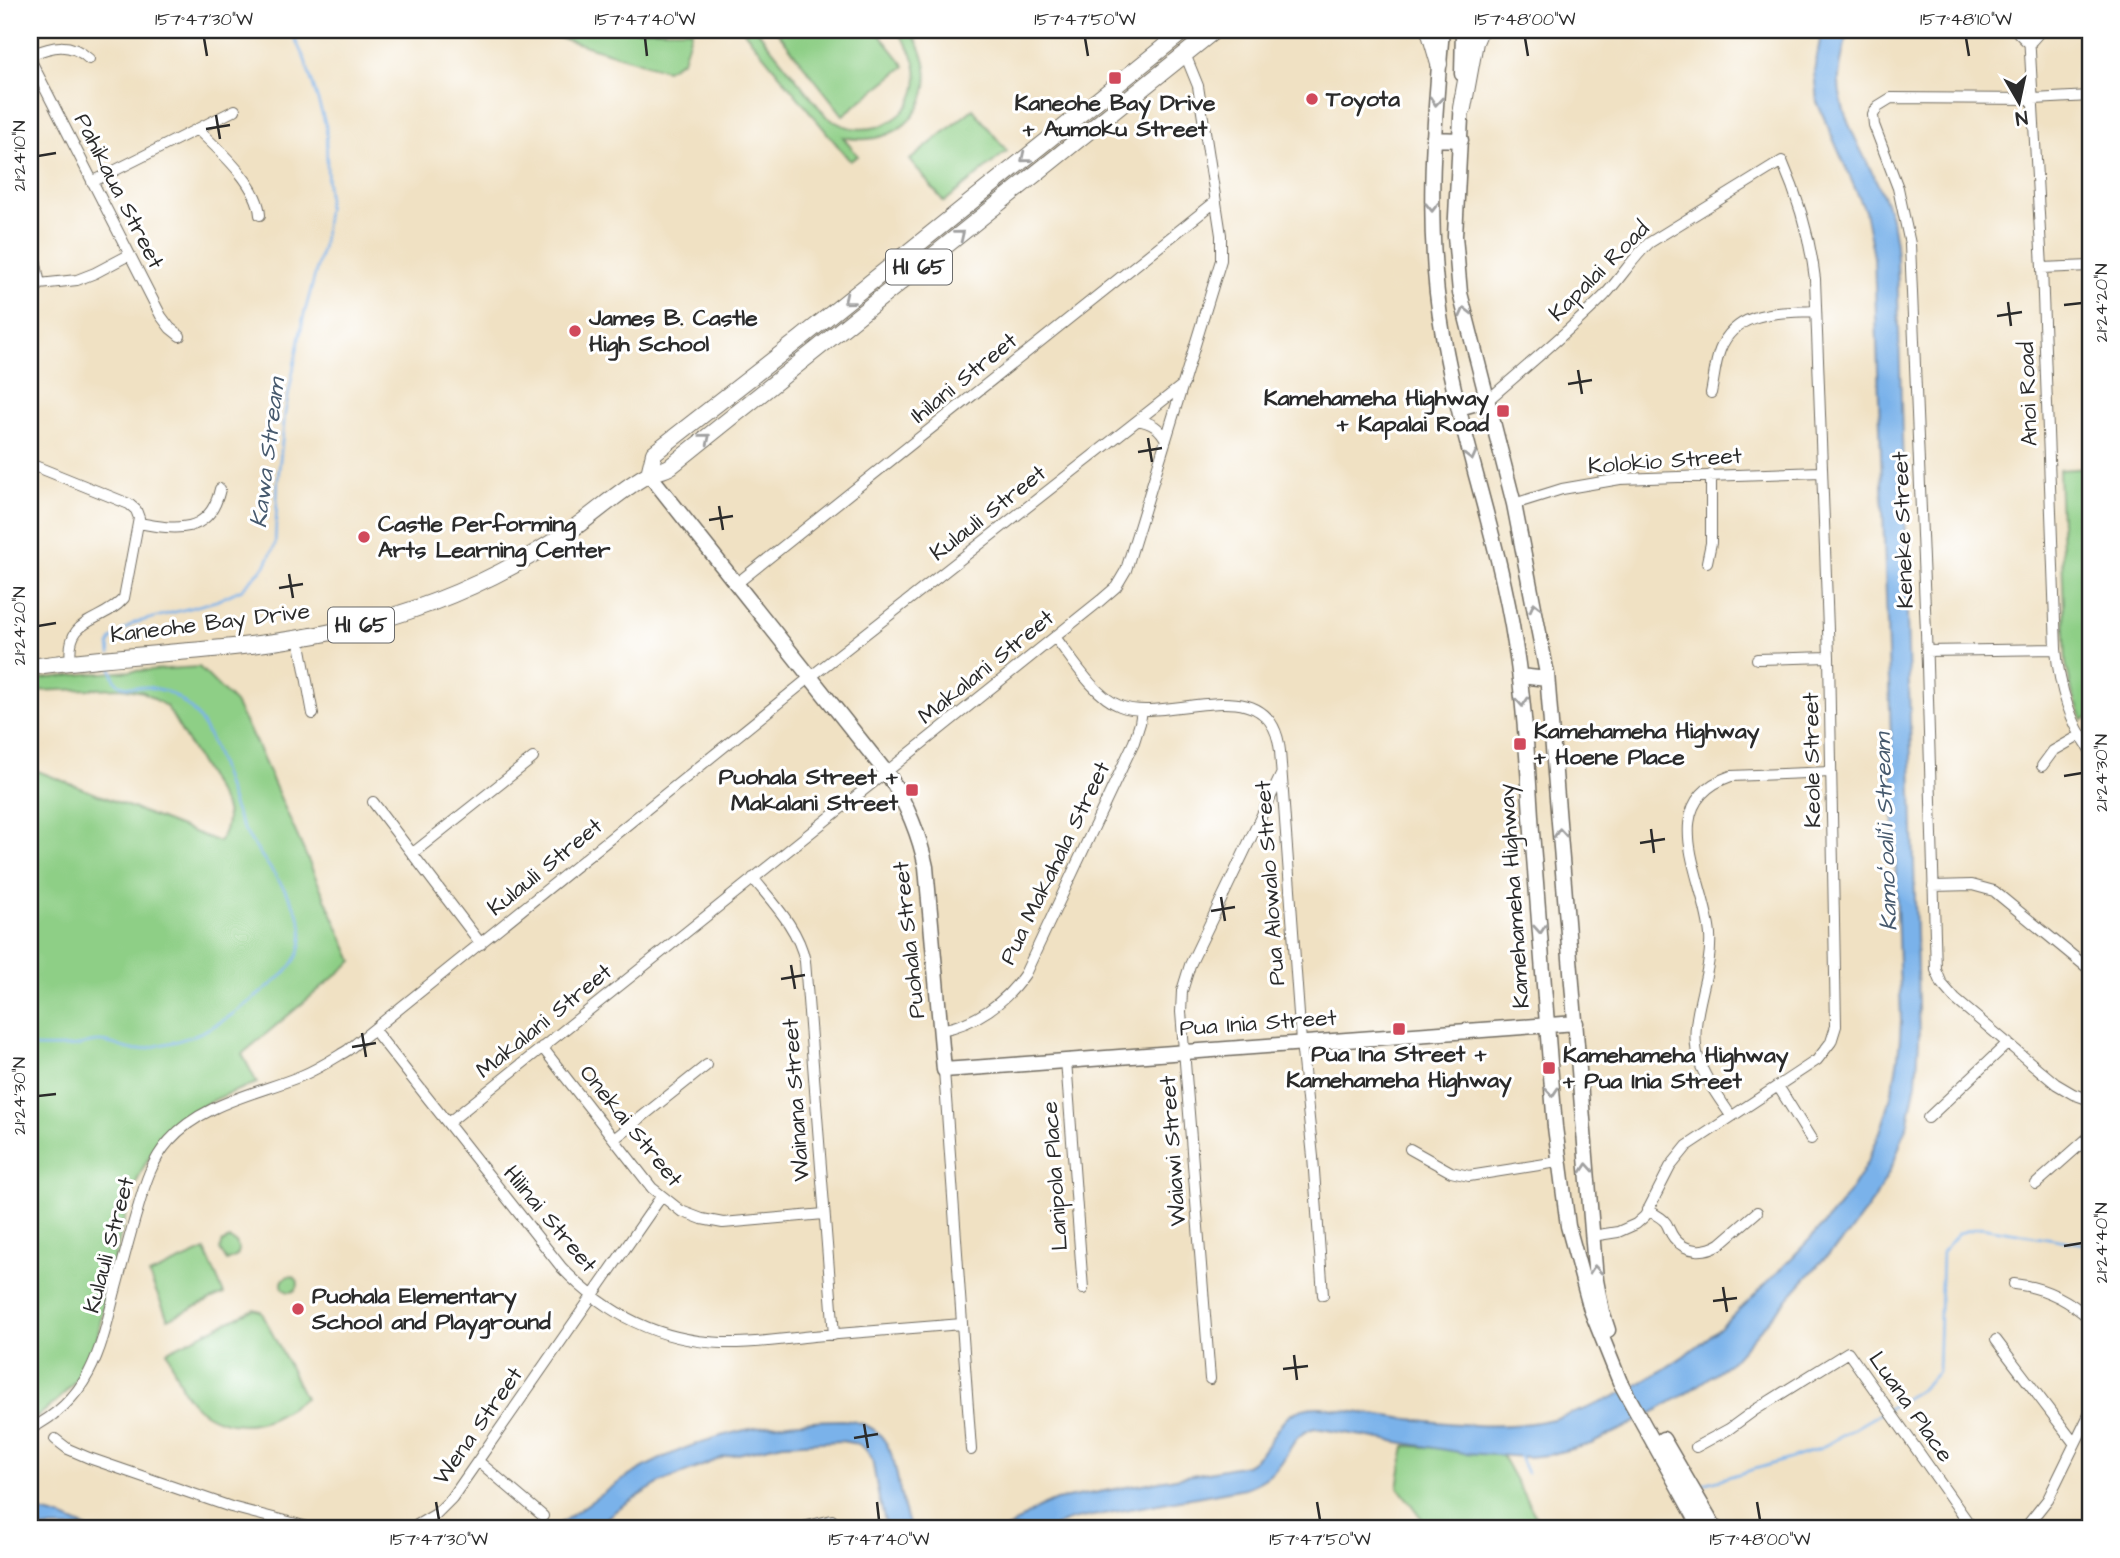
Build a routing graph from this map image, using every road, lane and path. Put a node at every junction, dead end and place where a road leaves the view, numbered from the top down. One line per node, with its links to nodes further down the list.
1 (1215, 30): 8 (main road, Kaneohe Bay Drive / HI 65)
2 (1429, 30): 11 (main road)
3 (1442, 30): 11 (main road, Kamehameha Highway)
4 (1463, 30): 14 (main road, Kamehameha Highway)
5 (1479, 30): 14 (highway)
6 (2029, 32): 13 (street, Anoi Road)
7 (1175, 33): 8 (main road); 30 (main road, Kaneohe Bay Drive / HI 65, one-way to 30)
8 (1185, 54): 21 (street, Makalani Street); 32 (main road, Kaneohe Bay Drive / HI 65, one-way to 8)
9 (30, 57): 10 (street); 20 (street, Pahikaua Street)
10 (89, 59)
11 (1439, 64): 17 (main road, Kamehameha Highway, one-way to 17)
12 (2090, 96): 13 (street, Keneke Street)
13 (2034, 99): 26 (street, Anoi Road); 50 (street, Keneke Street)
14 (1462, 108): 18 (main road, Kamehameha Highway)
15 (235, 110): 16 (street)
16 (197, 129): 20 (street); 22 (street)
17 (1433, 139): 18 (main road); 35 (main road, Kamehameha Highway, one-way to 35)
18 (1461, 140): 34 (main road, Kamehameha Highway, one-way to 18)
19 (1782, 161): 28 (street, Keole Street); 34 (street, Kapalai Road)
20 (92, 182): 24 (street, Pahikaua Street)
21 (1216, 202): 31 (street, Makalani Street); 46 (street, Ihilani Street)
22 (260, 215)
23 (30, 233): 27 (street)
24 (129, 255): 27 (street); 29 (street, Pahikaua Street)
25 (2090, 266): 26 (street)
26 (2042, 268): 49 (street, Anoi Road)
27 (35, 285)
28 (1816, 311): 33 (street); 39 (street, Keole Street)
29 (180, 336)
30 (754, 375): 32 (main road); 40 (main road, Kaneohe Bay Drive / HI 65)
31 (1184, 384): 36 (street, Kulauli Street); 37 (street, Makalani Street)
32 (766, 390): 40 (main road, Kaneohe Bay Drive / HI 65, one-way to 32)
33 (1711, 393)
34 (1488, 400): 35 (main road); 43 (main road, Kamehameha Highway)
35 (1459, 408): 55 (main road, Kamehameha Highway, one-way to 55)
36 (1138, 419): 37 (street); 56 (street, Kulauli Street)
37 (1166, 440): 47 (street, Makalani Street)
38 (30, 464): 44 (street)
39 (1821, 472): 41 (street, Kolokio Street); 51 (street, Keole Street)
40 (649, 474): 46 (main road, Puohala Street); 48 (main road, Kaneohe Bay Drive / HI 65)
41 (1711, 475): 43 (street, Kolokio Street); 45 (street)
42 (220, 489): 44 (street)
43 (1514, 504): 57 (main road, Kamehameha Highway, one-way to 43)
44 (139, 523): 53 (street)
45 (1706, 562)
46 (736, 584): 56 (main road, Puohala Street)
47 (1055, 637): 58 (street, Pua Alowalo Street); 64 (street, Makalani Street)
48 (299, 638): 53 (main road, Kaneohe Bay Drive / HI 65); 59 (street)
49 (2056, 649): 50 (street); 60 (street, Anoi Road)
50 (1926, 651): 70 (street, Keneke Street)
51 (1829, 657): 52 (street); 65 (street, Keole Street)
52 (1757, 659)
53 (71, 661): 54 (main road, Kaneohe Bay Drive / HI 65)
54 (30, 667)
55 (1520, 676): 57 (main road); 74 (main road, Kamehameha Highway, one-way to 74)
56 (810, 677): 64 (main road, Puohala Street); 71 (street, Kulauli Street)
57 (1548, 679): 73 (main road, Kamehameha Highway, one-way to 57)
58 (1142, 710): 66 (street, Pua Alowalo Street); 76 (street, Pua Makahala Street)
59 (313, 714)
60 (2081, 735): 61 (street, Anoi Road); 63 (street)
61 (2090, 750)
62 (533, 758): 68 (street)
63 (2042, 766)
64 (886, 772): 69 (street, Makalani Street); 76 (main road, Puohala Street)
65 (1831, 772): 84 (street, Keole Street); 86 (street)
66 (1282, 775): 77 (street, Pua Alowalo Street); 80 (street, Waiawi Street)
67 (373, 802): 68 (street)
68 (413, 853): 71 (street)
69 (753, 878): 79 (street, Makalani Street); 98 (street, Wainana Street)
70 (1933, 886): 72 (street); 78 (street, Keneke Street)
71 (481, 944): 75 (street, Kulauli Street)
72 (2089, 969)
73 (1576, 1023): 74 (main road, Pua Inia Street); 100 (main road, Kamehameha Highway, one-way to 73)
74 (1547, 1024): 77 (main road, Pua Inia Street); 93 (main road, Kamehameha Highway, one-way to 93)
75 (374, 1030): 88 (street, Hilinai Street); 113 (street, Kulauli Street)
76 (941, 1030): 83 (main road, Puohala Street)
77 (1301, 1042): 80 (main road, Pua Inia Street); 103 (street, Pua Alowalo Street)
78 (2008, 1044): 85 (street, Keneke Street); 87 (street)
79 (542, 1047): 88 (street, Makalani Street); 90 (street, Onekai Street)
80 (1185, 1051): 81 (main road, Pua Inia Street); 109 (street, Waiawi Street)
81 (1066, 1060): 83 (main road, Pua Inia Street); 102 (street, Lanipola Place)
82 (707, 1065): 90 (street)
83 (944, 1070): 106 (street, Puohala Street)
84 (1778, 1086): 86 (street, Keole Street); 91 (street)
85 (2090, 1100)
86 (1731, 1116): 96 (street, Keole Street)
87 (1928, 1118)
88 (448, 1123): 104 (street, Hilinai Street)
89 (2090, 1136): 94 (street)
90 (614, 1139): 95 (street, Onekai Street)
91 (1811, 1139)
92 (1410, 1150): 93 (street)
93 (1558, 1162): 99 (main road, Kamehameha Highway)
94 (2036, 1184)
95 (661, 1197): 98 (street, Onekai Street); 104 (street, Wena Street)
96 (1647, 1210): 97 (street); 100 (street, Keole Street)
97 (1757, 1212)
98 (824, 1214): 107 (street, Wainana Street)
99 (1570, 1235): 100 (main road); 110 (main road, Kamehameha Highway)
100 (1592, 1236): 110 (main road, Kamehameha Highway, one-way to 100)
101 (2014, 1284): 105 (street)
102 (1083, 1289)
103 (1323, 1295)
104 (591, 1296): 107 (street, Hilinai Street); 118 (street, Wena Street)
105 (2090, 1319)
106 (962, 1324): 107 (street, Hilinai Street); 117 (street, Puohala Street)
107 (834, 1335)
108 (1996, 1340): 115 (street)
109 (1210, 1379)
110 (1626, 1381): 112 (main road, Kamehameha Highway)
111 (2090, 1413): 115 (street)
112 (1648, 1423): 124 (main road, Kamehameha Highway); 125 (main road, Kamehameha Highway)
113 (30, 1429)
114 (55, 1439): 121 (street)
115 (2075, 1444): 127 (street)
116 (1696, 1447): 126 (street, Luana Place)
117 (971, 1450)
118 (478, 1461): 119 (street); 122 (street, Wena Street)
119 (542, 1516)
120 (832, 1520): 123 (street)
121 (312, 1528)
122 (412, 1528)
123 (799, 1528)
124 (1701, 1528)
125 (1715, 1528)
126 (1972, 1528)
127 (2025, 1528)

